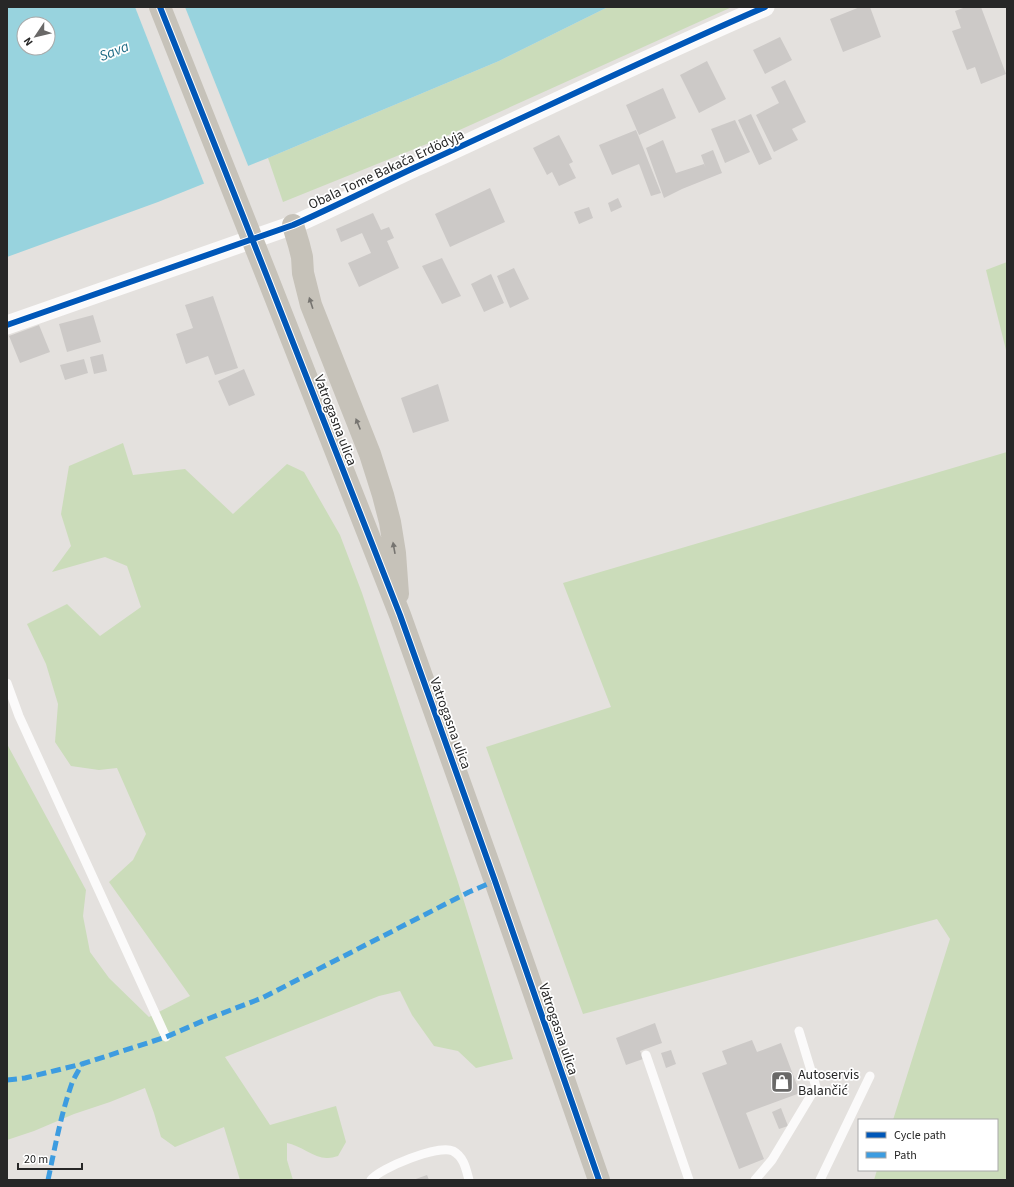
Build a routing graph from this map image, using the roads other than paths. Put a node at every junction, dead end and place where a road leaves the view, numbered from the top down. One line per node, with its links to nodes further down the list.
1 (160, 7): 5 (main road, Vatrogasna ulica)
2 (765, 7): 3 (street, Obala Tome Bakača Erdödyja)
3 (293, 225): 4 (street, Obala Tome Bakača Erdödyja); 5 (main road, one-way to 3)
4 (7, 324)
5 (400, 615): 13 (main road, Vatrogasna ulica)
6 (7, 683): 8 (lane)
7 (799, 1031): 15 (lane)
8 (166, 1037)
9 (646, 1055): 14 (lane)
10 (870, 1076): 16 (lane)
11 (371, 1180): 12 (lane)
12 (469, 1180)
13 (599, 1180)
14 (689, 1180)
15 (755, 1180)
16 (820, 1180)

